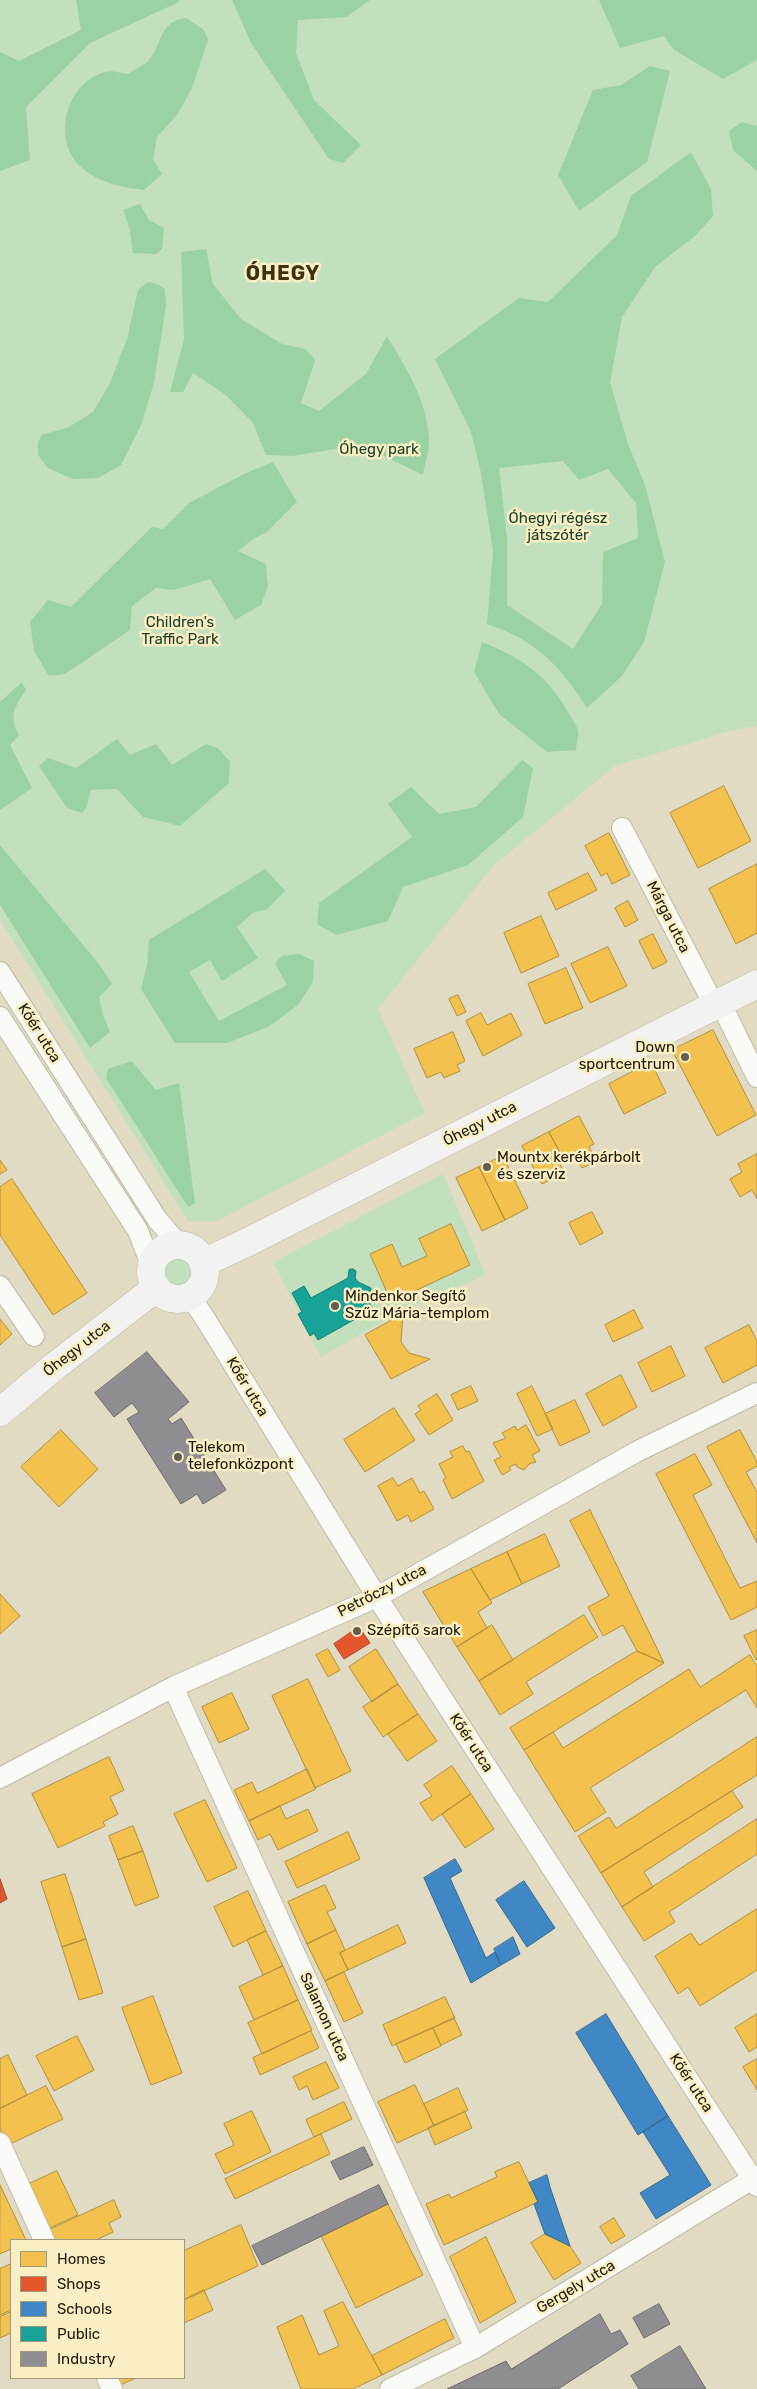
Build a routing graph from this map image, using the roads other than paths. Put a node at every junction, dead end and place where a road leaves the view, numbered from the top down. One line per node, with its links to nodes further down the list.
1 (622, 828): 4 (street, Márga utca)
2 (0, 972): 7 (street, Kőér utca)
3 (757, 984): 4 (street, Óhegy utca)
4 (717, 1004): 6 (street, Márga utca); 8 (street, Óhegy utca)
5 (0, 1017): 9 (street, Kőér utca)
6 (757, 1077)
7 (178, 1244): 8 (street); 9 (street, Óhegy utca)
8 (203, 1263): 11 (street)
9 (154, 1276): 11 (street); 14 (street, Óhegy utca)
10 (0, 1286): 12 (street)
11 (190, 1296): 15 (street, Kőér utca)
12 (34, 1336)
13 (757, 1393): 15 (street, Petrőczy utca)
14 (0, 1412)
15 (377, 1597): 16 (street, Petrőczy utca); 19 (street, Kőér utca)
16 (173, 1687): 17 (street, Petrőczy utca); 21 (street, Salamon utca)
17 (0, 1778)
18 (0, 2143): 20 (street)
19 (756, 2181): 21 (street, Gergely utca)
20 (44, 2239)
21 (475, 2348): 22 (street, Gergely utca)
22 (390, 2389)

